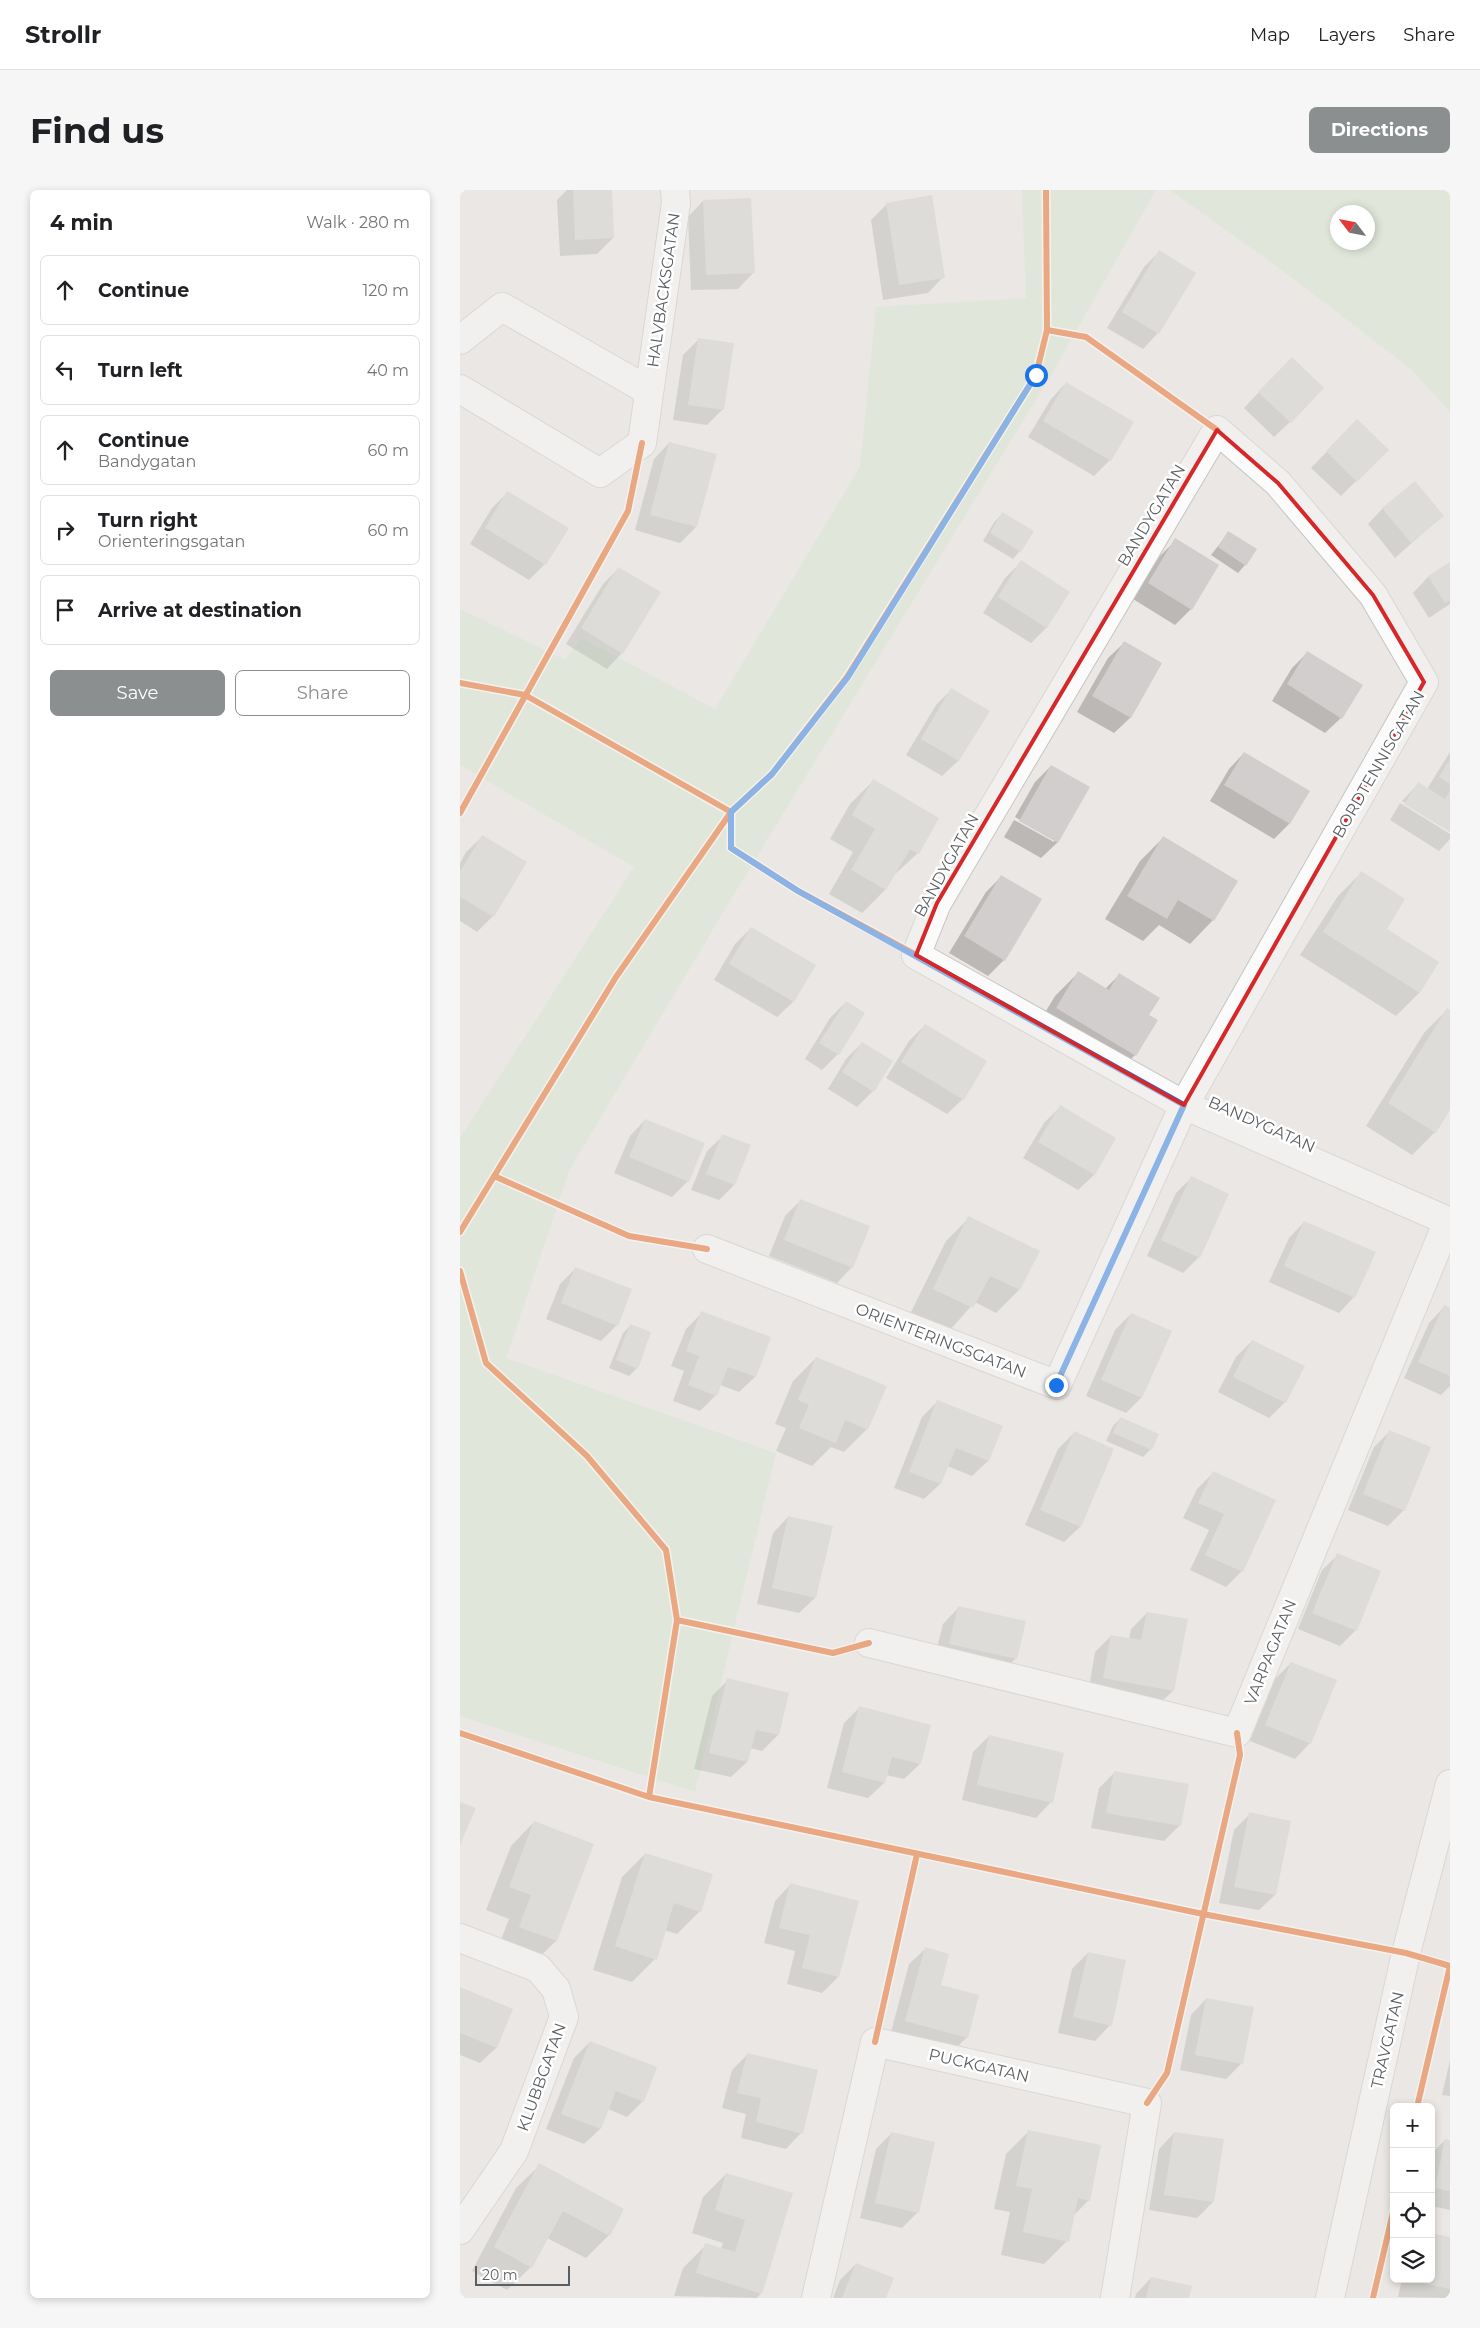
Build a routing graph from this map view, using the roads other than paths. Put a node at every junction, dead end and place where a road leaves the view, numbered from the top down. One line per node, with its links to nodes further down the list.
1 (675, 190): 4 (street, HALVBACKSGATAN)
2 (460, 340): 4 (street, HALVBACKSGATAN)
3 (460, 389): 4 (street, HALVBACKSGATAN)
4 (649, 391)
5 (1217, 430): 6 (street, BORDTENNISGATAN); 6 (street, BANDYGATAN)
6 (1184, 1105): 7 (street, BANDYGATAN); 8 (street, ORIENTERINGSGATAN)
7 (1449, 1222): 9 (street, VARPAGATAN)
8 (708, 1249)
9 (869, 1643)
10 (1450, 1784): 15 (street, TRAVGATAN)
11 (460, 1938): 12 (street, KLUBBGATAN)
12 (460, 2230)
13 (816, 2298): 14 (street, PUCKGATAN)
14 (1115, 2298)
15 (1330, 2298)

